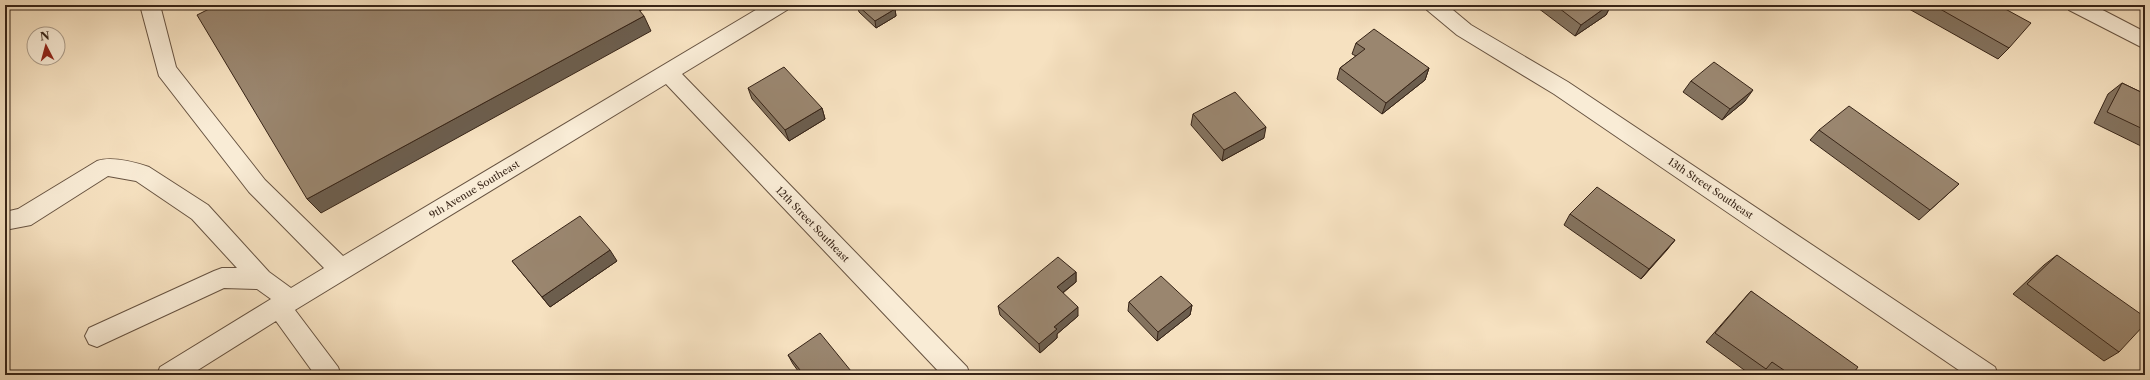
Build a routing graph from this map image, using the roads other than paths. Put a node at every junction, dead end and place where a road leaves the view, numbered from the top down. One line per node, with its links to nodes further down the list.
1 (150, 5): 8 (street)
2 (780, 5): 6 (street, 9th Avenue Southeast)
3 (1434, 5): 15 (street, 13th Street Southeast)
4 (2076, 5): 5 (street)
5 (2145, 41)
6 (668, 72): 8 (street, 9th Avenue Southeast); 14 (street, 12th Street Southeast)
7 (5, 221): 9 (street)
8 (341, 269): 10 (street, 9th Avenue Southeast)
9 (261, 279): 10 (street); 11 (street)
10 (285, 303): 12 (street, 9th Avenue Southeast); 13 (street)
11 (97, 336)
12 (169, 375)
13 (329, 375)
14 (958, 375)
15 (1986, 375)

